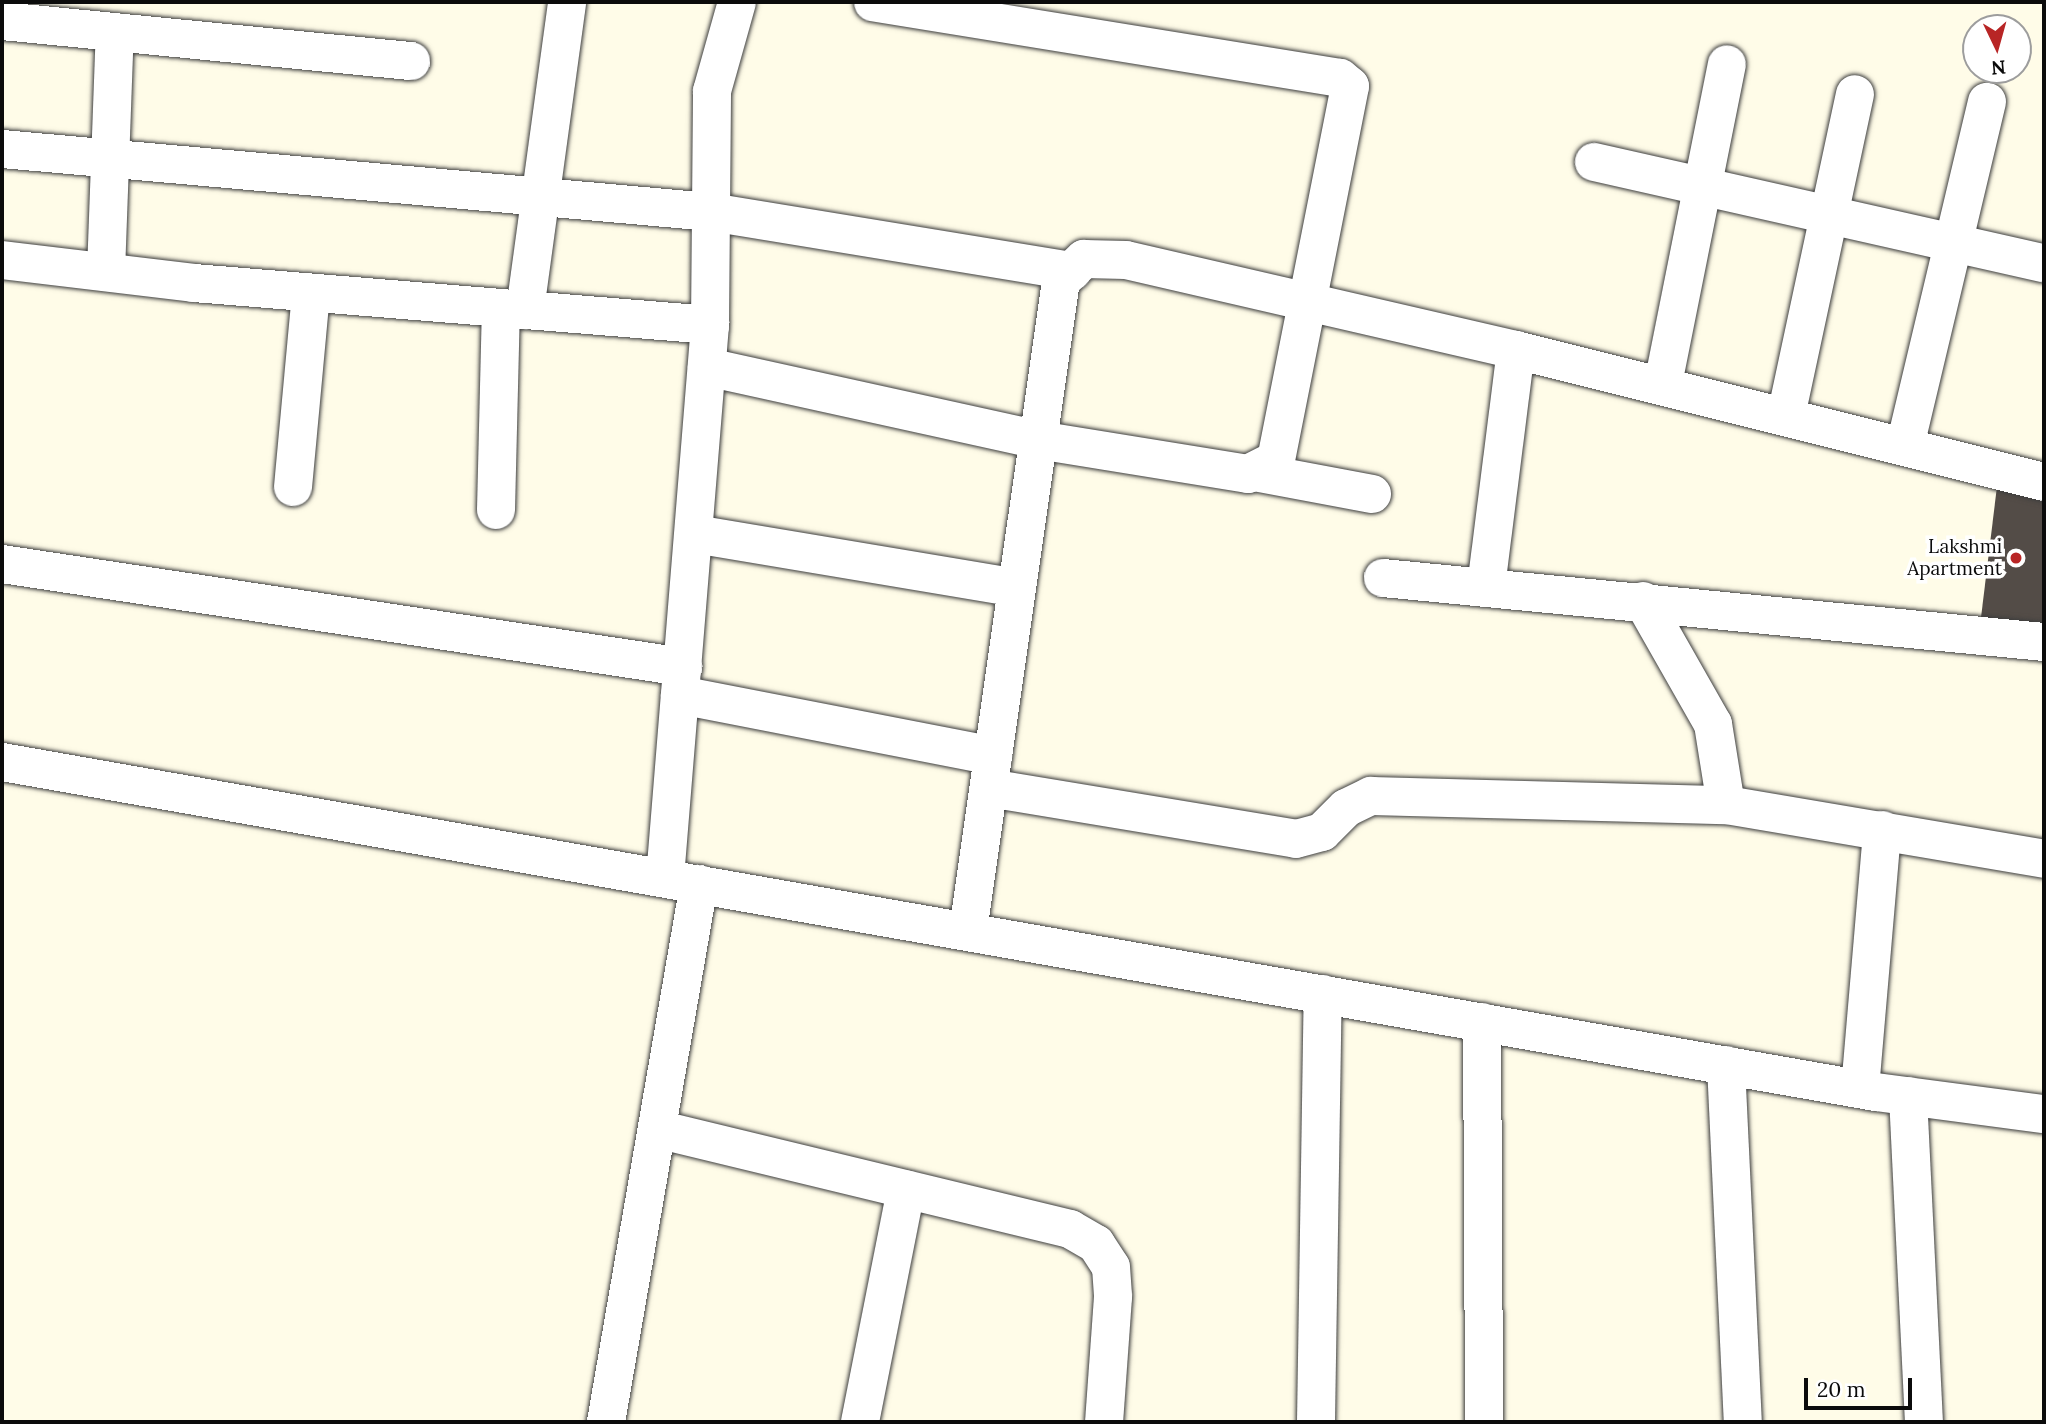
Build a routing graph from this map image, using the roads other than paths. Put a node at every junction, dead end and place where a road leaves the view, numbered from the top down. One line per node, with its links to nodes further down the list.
1 (567, 2): 14 (street)
2 (873, 2): 23 (street)
3 (727, 4): 15 (street)
4 (2, 21): 5 (street)
5 (115, 32): 6 (street); 11 (street)
6 (411, 61)
7 (1727, 64): 13 (street)
8 (1855, 94): 16 (street)
9 (1987, 102): 17 (street)
10 (2, 149): 11 (street)
11 (110, 157): 14 (street); 21 (street)
12 (1594, 162): 13 (street)
13 (1705, 187): 16 (street); 28 (street)
14 (536, 199): 15 (street); 24 (street)
15 (711, 212): 20 (street); 25 (street)
16 (1832, 215): 17 (street); 29 (street)
17 (1956, 243): 19 (street); 31 (street)
18 (2, 260): 21 (street)
19 (2044, 263)
20 (1072, 271): 23 (street); 30 (street)
21 (106, 272): 22 (street)
22 (311, 292): 24 (street); 34 (street)
23 (1306, 302): 26 (street); 32 (street)
24 (513, 309): 25 (street); 36 (street)
25 (710, 325): 27 (street)
26 (1516, 350): 28 (street); 40 (street)
27 (707, 367): 30 (street); 37 (street)
28 (1663, 384): 29 (street)
29 (1786, 416): 31 (street)
30 (1038, 440): 32 (street); 41 (street)
31 (1905, 446): 33 (street)
32 (1260, 473): 35 (street)
33 (2044, 482)
34 (293, 487)
35 (1372, 494)
36 (496, 510)
37 (694, 534): 41 (street); 44 (street)
38 (2, 564): 44 (street)
39 (1383, 578): 40 (street)
40 (1486, 587): 42 (street)
41 (1017, 588): 46 (street)
42 (1643, 601): 43 (street); 47 (street)
43 (2044, 642)
44 (681, 681): 46 (street); 50 (street)
45 (2, 762): 50 (street)
46 (991, 772): 47 (street); 51 (street)
47 (1726, 805): 48 (street)
48 (1882, 830): 49 (street); 55 (street)
49 (2044, 859)
50 (682, 881): 51 (street); 58 (street)
51 (968, 931): 52 (street)
52 (1323, 994): 53 (street); 63 (street)
53 (1482, 1022): 54 (street); 64 (street)
54 (1726, 1065): 55 (street); 65 (street)
55 (1860, 1089): 56 (street)
56 (1908, 1096): 57 (street); 66 (street)
57 (2044, 1114)
58 (657, 1129): 59 (street); 60 (street)
59 (906, 1189): 61 (street); 62 (street)
60 (606, 1422)
61 (860, 1422)
62 (1104, 1422)
63 (1316, 1422)
64 (1484, 1422)
65 (1743, 1422)
66 (1924, 1422)

